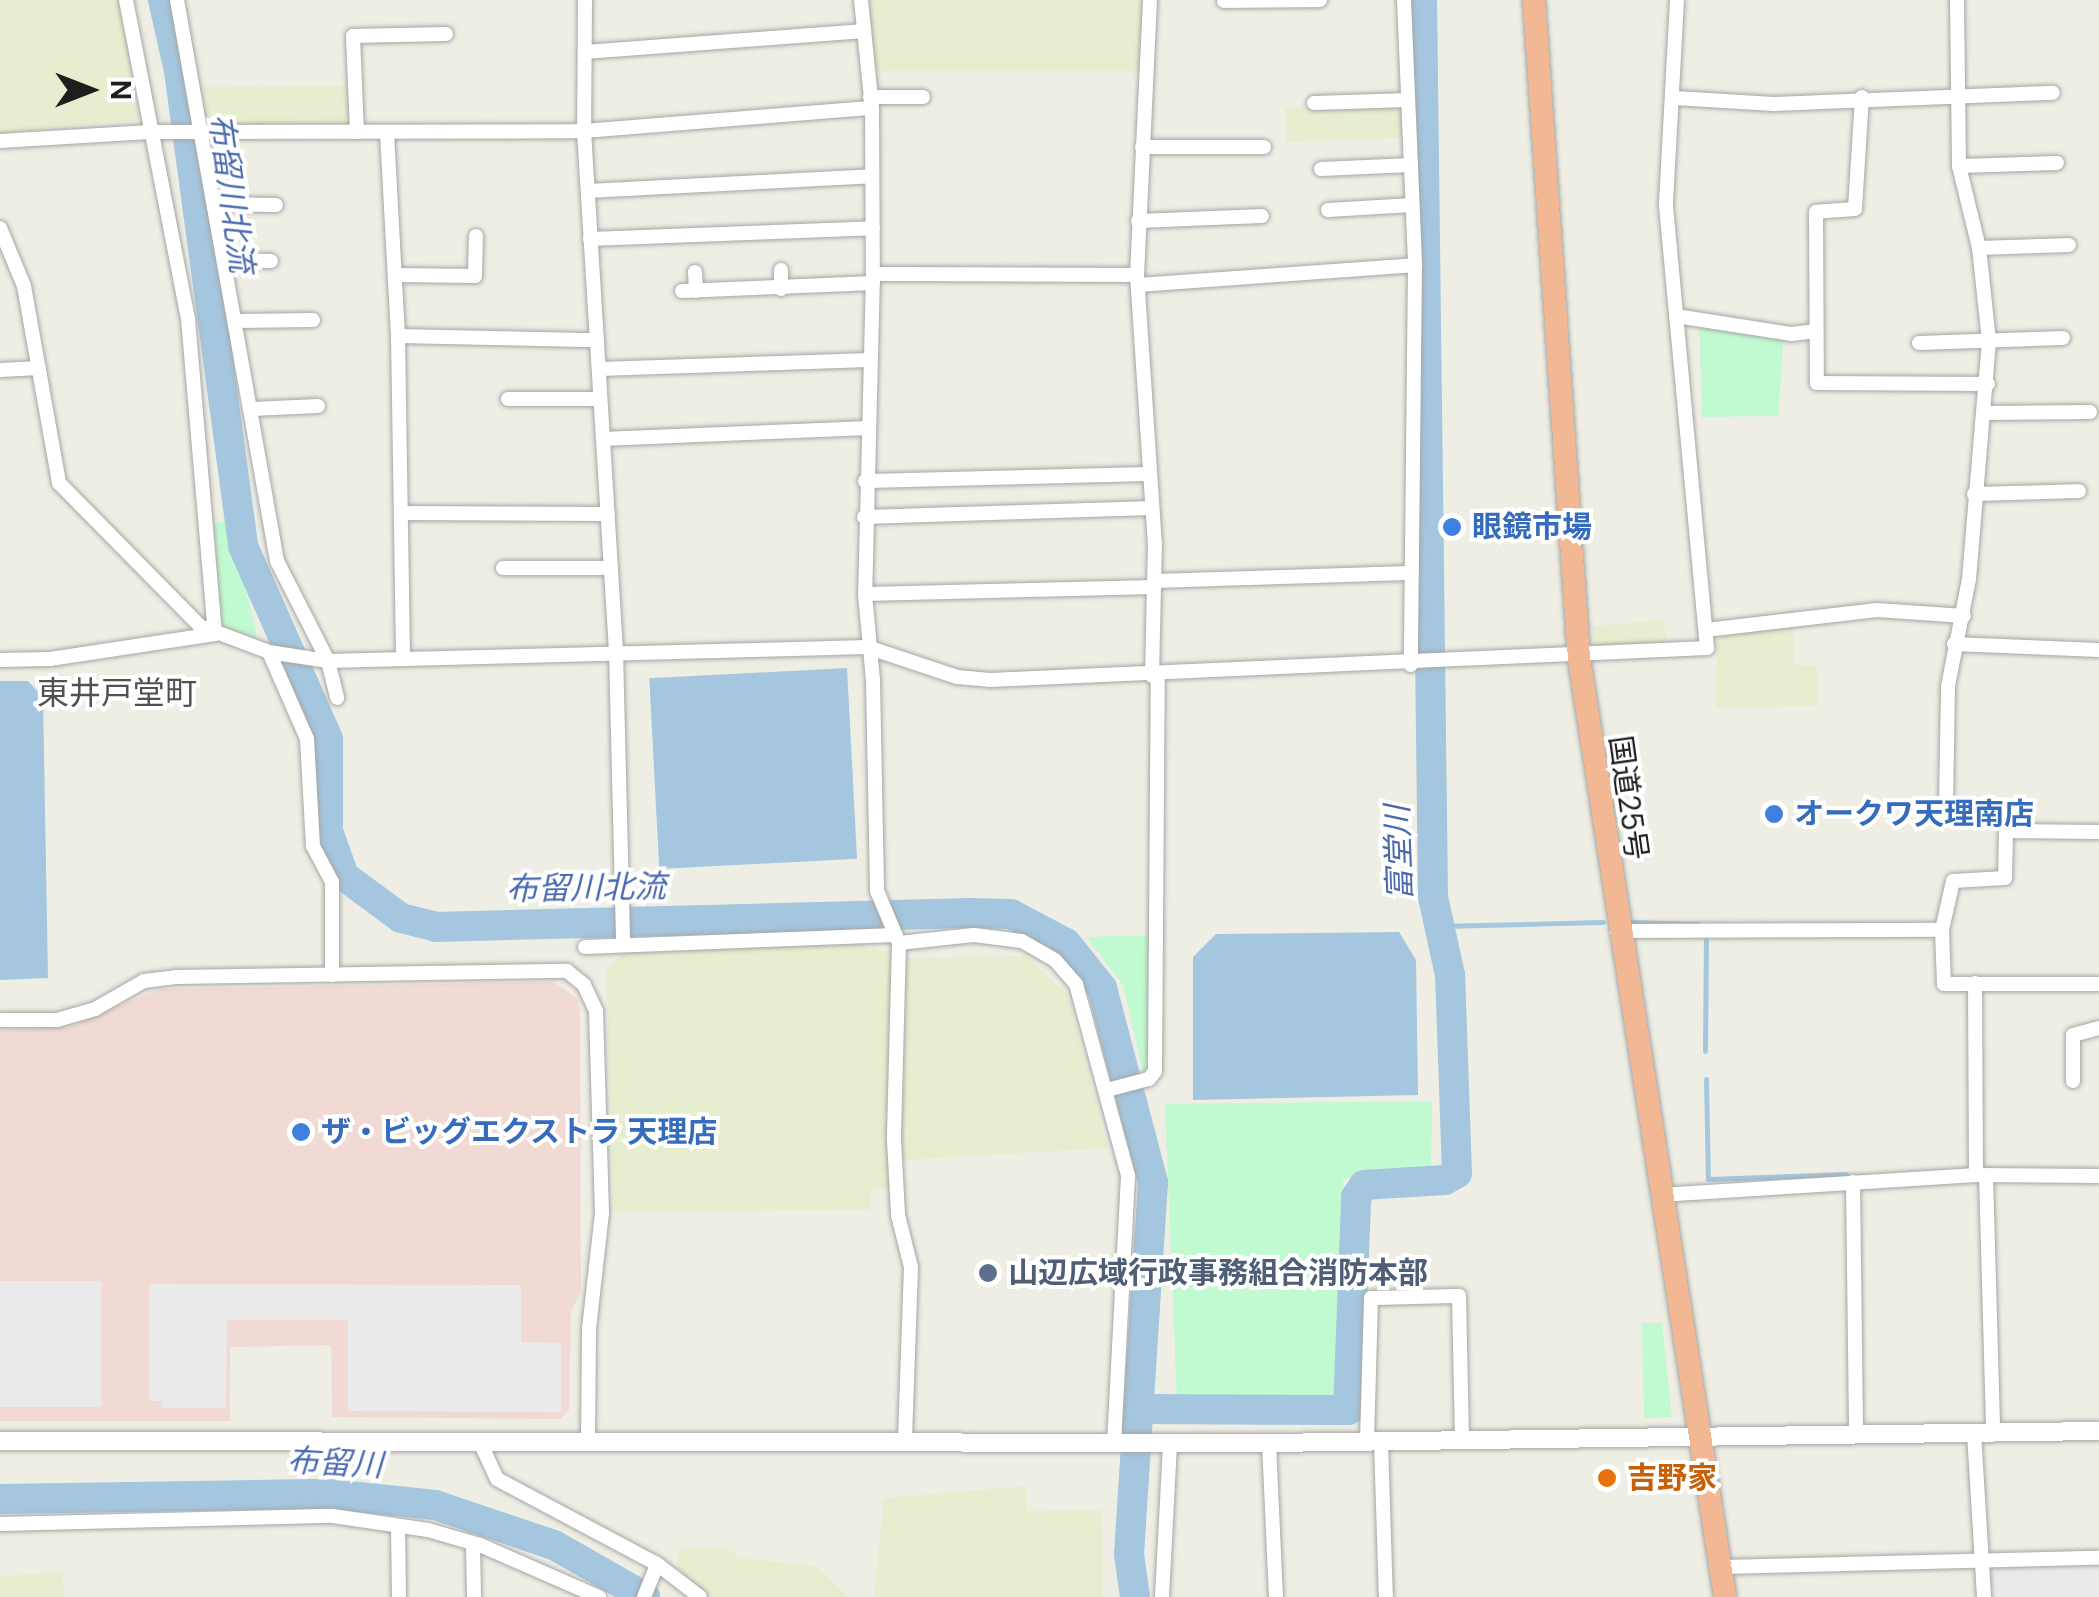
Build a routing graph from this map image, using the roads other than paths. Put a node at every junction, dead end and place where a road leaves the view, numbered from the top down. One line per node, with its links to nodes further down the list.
1 (126, 0): 24 (street)
2 (177, 0): 26 (street)
3 (585, 0): 14 (street)
4 (862, 0): 12 (street)
5 (1150, 0): 29 (street)
6 (1320, 0): 11 (street)
7 (1404, 0): 20 (street)
8 (1534, 0): 102 (highway, 国道25号)
9 (1677, 0): 19 (street)
10 (1957, 0): 15 (street)
11 (1224, 1)
12 (864, 31): 14 (street); 21 (street)
13 (446, 34): 25 (street)
14 (584, 52): 23 (street)
15 (1956, 92): 16 (street); 18 (street); 33 (street)
16 (2054, 92)
17 (923, 97): 21 (street)
18 (1862, 97): 19 (street); 61 (street)
19 (1676, 98): 58 (street)
20 (1408, 100): 22 (street); 32 (street)
21 (871, 103): 23 (street); 35 (street)
22 (1314, 104)
23 (584, 131): 27 (street); 36 (street)
24 (150, 132): 26 (street); 28 (street); 95 (street)
25 (357, 132): 26 (street); 27 (street)
26 (198, 133): 37 (street)
27 (387, 133): 54 (street)
28 (0, 141)
29 (1142, 147): 30 (street); 42 (street)
30 (1264, 147)
31 (2057, 163): 33 (street)
32 (1411, 165): 34 (street); 39 (street)
33 (1960, 166): 48 (street)
34 (1321, 170)
35 (872, 176): 36 (street); 44 (street)
36 (588, 191): 46 (street)
37 (216, 204): 38 (street); 49 (street)
38 (276, 205)
39 (1412, 205): 40 (street); 51 (street)
40 (1328, 210)
41 (1262, 216): 42 (street)
42 (1138, 221): 56 (street)
43 (0, 228): 68 (street)
44 (872, 228): 46 (street); 55 (street)
45 (476, 236): 54 (street)
46 (590, 240): 64 (street)
47 (2069, 245): 48 (street)
48 (1979, 248): 65 (street)
49 (226, 260): 50 (street); 60 (street)
50 (271, 261)
51 (1415, 264): 56 (street); 90 (street)
52 (780, 270): 57 (street)
53 (695, 272): 57 (street)
54 (396, 276): 62 (street)
55 (873, 278): 56 (street); 57 (street); 67 (street)
56 (1138, 280): 80 (street)
57 (781, 289)
58 (1676, 316): 61 (street); 94 (street)
59 (313, 320): 60 (street)
60 (236, 321): 75 (street)
61 (1814, 331): 71 (street)
62 (398, 336): 64 (street); 85 (street)
63 (2063, 338): 65 (street)
64 (596, 340): 69 (street)
65 (1989, 340): 66 (street); 71 (street)
66 (1919, 342)
67 (870, 360): 69 (street); 78 (street)
68 (38, 368): 70 (street); 95 (street)
69 (598, 369): 73 (street)
70 (0, 370)
71 (1988, 384): 77 (street)
72 (508, 399): 73 (street)
73 (600, 399): 79 (street)
74 (318, 406): 75 (street)
75 (252, 408): 101 (street)
76 (2090, 412): 77 (street)
77 (1983, 413): 83 (street)
78 (867, 428): 79 (street); 81 (street)
79 (603, 439): 86 (street)
80 (1150, 474): 81 (street); 84 (street)
81 (865, 481): 87 (street)
82 (2080, 491): 83 (street)
83 (1974, 494): 93 (street)
84 (1152, 508): 87 (street); 91 (street)
85 (400, 512): 86 (street); 104 (street)
86 (608, 514): 89 (street)
87 (864, 517): 92 (street)
88 (502, 568): 89 (street)
89 (611, 568): 99 (street)
90 (1408, 573): 91 (street); 105 (street)
91 (1154, 584): 92 (street); 106 (street)
92 (865, 594): 97 (street)
93 (1964, 616): 94 (street); 96 (street)
94 (1706, 630): 102 (street)
95 (215, 634): 100 (street); 103 (street)
96 (1954, 644): 98 (street); 108 (street)
97 (867, 647): 99 (street); 106 (street); 112 (street)
98 (2099, 650)
99 (616, 651): 104 (street); 113 (street)
100 (273, 652): 101 (street); 115 (street)
101 (320, 658): 104 (street); 107 (street)
102 (1579, 658): 105 (street); 111 (highway, 国道25号)
103 (0, 660)
104 (402, 660)
105 (1423, 664): 106 (street)
106 (1155, 675): 121 (street)
107 (337, 698)
108 (1946, 804)
109 (2099, 832): 110 (street)
110 (1942, 930): 111 (street); 116 (street)
111 (1616, 932): 125 (highway, 国道25号)
112 (895, 936): 113 (street); 121 (street); 134 (street)
113 (624, 945): 114 (street)
114 (585, 947)
115 (332, 976): 118 (street); 130 (street)
116 (1975, 983): 117 (street); 122 (street)
117 (2099, 984)
118 (0, 1020)
119 (2099, 1028): 120 (street)
120 (2072, 1080)
121 (1108, 1089): 137 (street)
122 (1981, 1175): 123 (street); 124 (street); 127 (street)
123 (2099, 1176)
124 (1852, 1182): 125 (street); 128 (street)
125 (1660, 1195): 129 (highway, 国道25号)
126 (2099, 1431): 127 (street)
127 (1983, 1433): 128 (street); 143 (street)
128 (1856, 1435): 129 (street)
129 (1699, 1437): 131 (street); 144 (highway, 国道25号)
130 (588, 1440): 133 (street); 134 (street)
131 (1462, 1440): 136 (street); 136 (street)
132 (0, 1441): 133 (street)
133 (480, 1442): 145 (street)
134 (905, 1442): 137 (street)
135 (1269, 1442): 136 (street); 138 (street); 152 (street)
136 (1374, 1442): 153 (street)
137 (1118, 1443): 138 (street)
138 (1165, 1443): 151 (street)
139 (0, 1524): 140 (street)
140 (398, 1526): 141 (street); 146 (street)
141 (473, 1544): 147 (street); 148 (street)
142 (2099, 1558): 143 (street)
143 (1982, 1560): 144 (street); 155 (street)
144 (1720, 1567): 154 (highway, 国道25号)
145 (656, 1568): 149 (street); 150 (street)
146 (399, 1597)
147 (474, 1597)
148 (599, 1597)
149 (644, 1597)
150 (700, 1597)
151 (1162, 1597)
152 (1276, 1597)
153 (1386, 1597)
154 (1725, 1597)
155 (1984, 1597)

